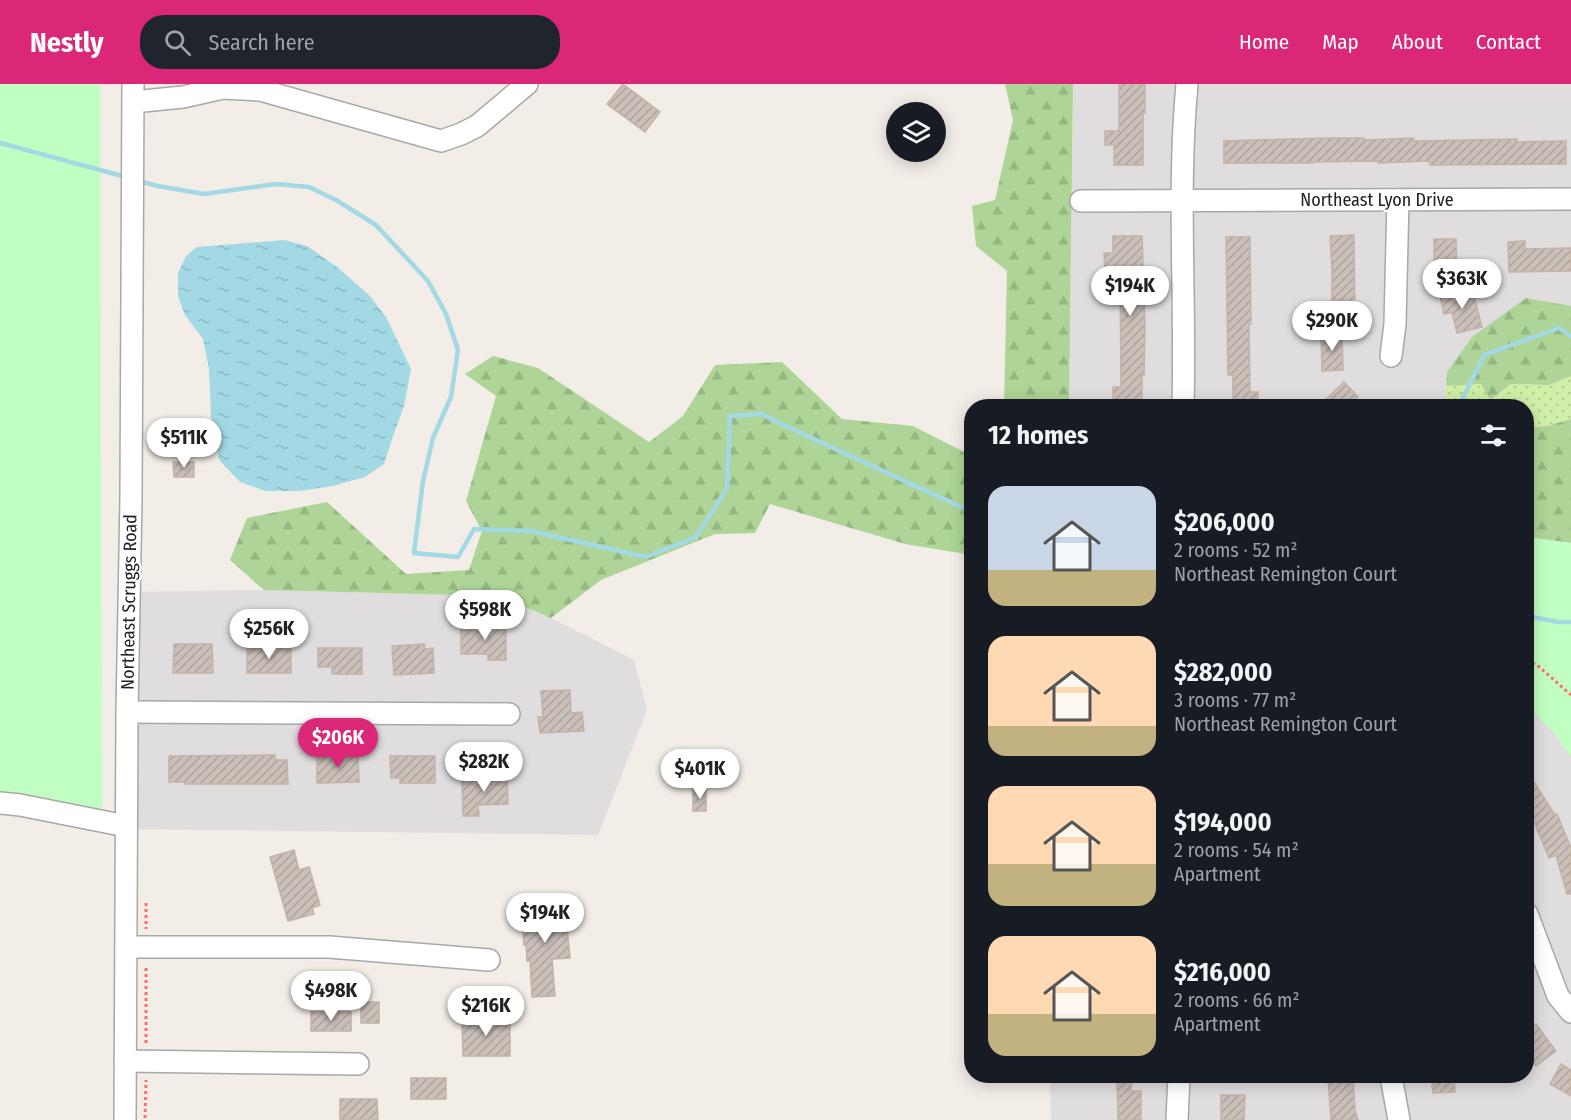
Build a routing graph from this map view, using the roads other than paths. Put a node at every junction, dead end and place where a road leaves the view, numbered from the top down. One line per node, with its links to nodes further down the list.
1 (527, 84): 3 (street)
2 (1187, 84): 7 (street)
3 (133, 93): 10 (street, Northeast Scruggs Road)
4 (1571, 199): 5 (street, Northeast Lyon Drive)
5 (1398, 200): 7 (street, Northeast Lyon Drive); 8 (street)
6 (1081, 201): 7 (street, Northeast Lyon Drive)
7 (1183, 201): 9 (street)
8 (1391, 356)
9 (1183, 399)
10 (127, 712): 11 (street); 13 (street, Northeast Scruggs Road)
11 (509, 714)
12 (0, 803): 13 (street)
13 (126, 826): 15 (street, Northeast Scruggs Road)
14 (1534, 945): 17 (street)
15 (126, 947): 16 (street); 18 (street, Northeast Scruggs Road)
16 (489, 960)
17 (1571, 1012)
18 (125, 1061): 19 (street); 22 (street, Northeast Scruggs Road)
19 (358, 1064)
20 (1179, 1083): 23 (street)
21 (1393, 1083): 24 (street)
22 (125, 1120)
23 (1177, 1120)
24 (1399, 1120)

